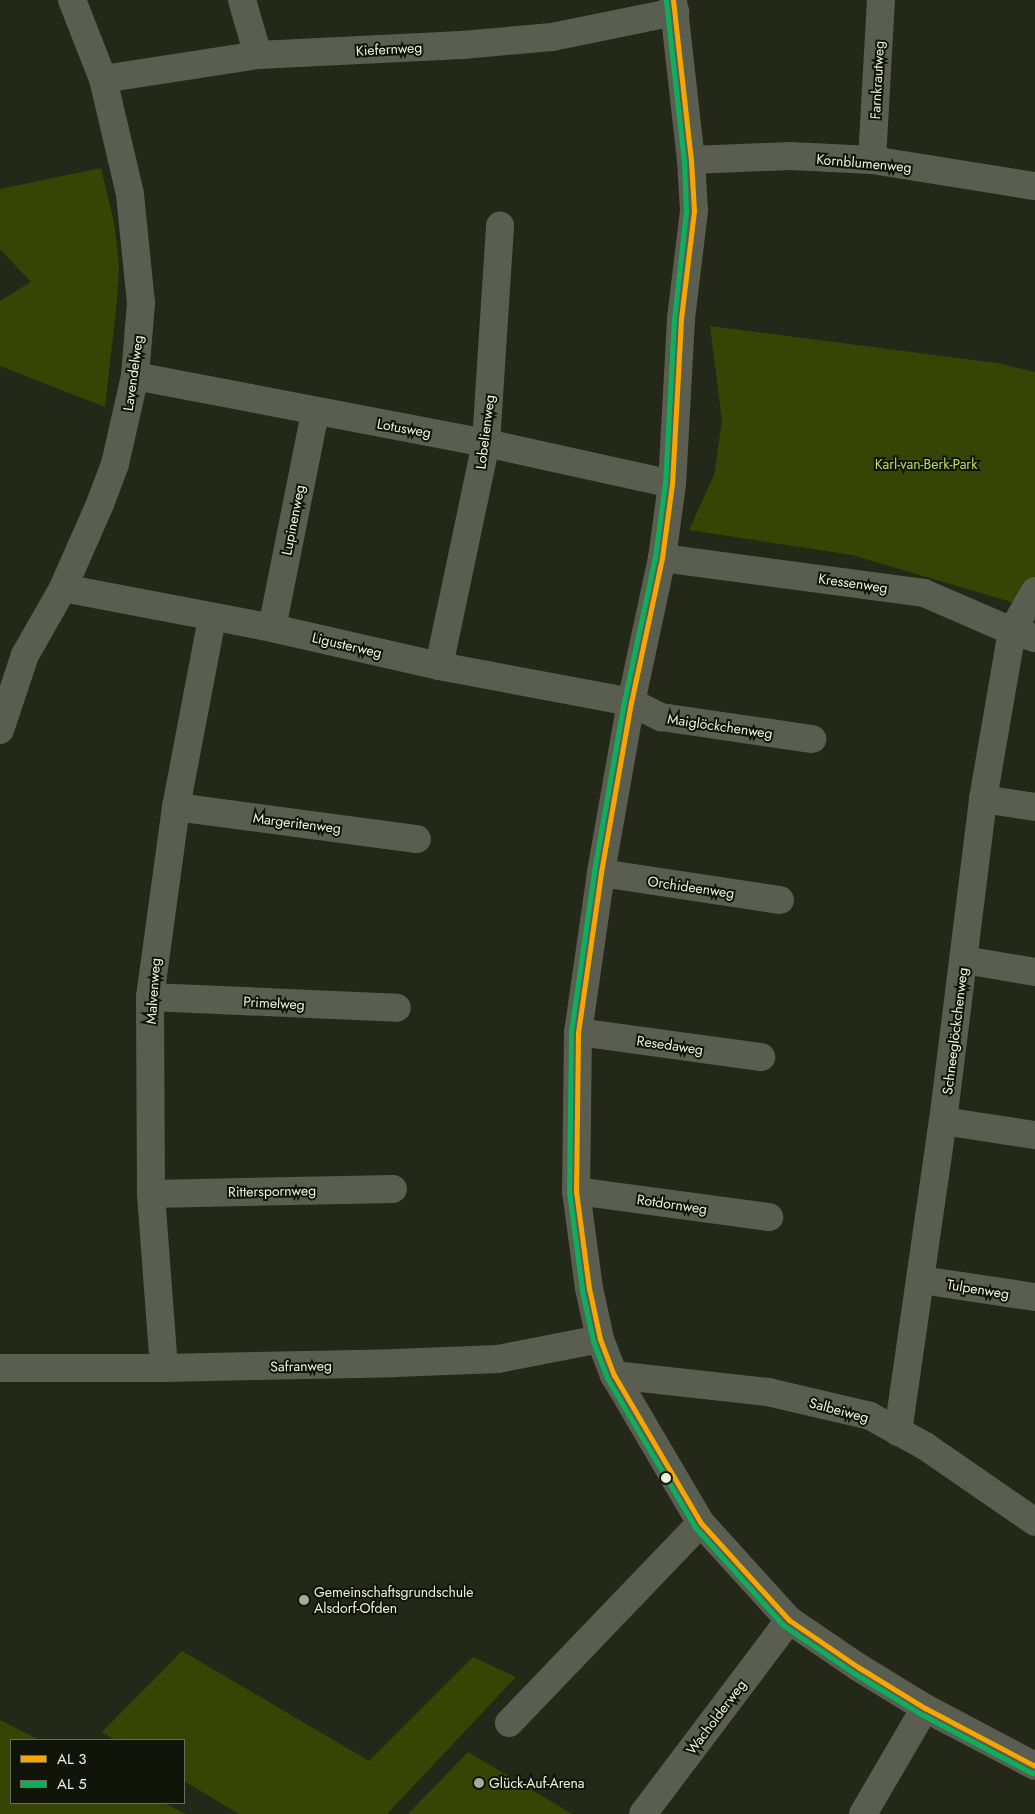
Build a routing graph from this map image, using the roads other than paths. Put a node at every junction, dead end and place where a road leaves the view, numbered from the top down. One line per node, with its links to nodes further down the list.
1 (72, 0): 6 (street, Lavendelweg)
2 (242, 0): 5 (street)
3 (881, 0): 8 (street, Farnkrautweg)
4 (674, 6): 5 (street, Kiefernweg); 7 (street)
5 (258, 55): 6 (street, Kiefernweg)
6 (103, 78): 11 (street, Lavendelweg)
7 (692, 160): 8 (street, Kornblumenweg); 14 (street)
8 (872, 160): 9 (street, Kornblumenweg)
9 (1035, 186)
10 (500, 225): 13 (street, Lobelienweg)
11 (135, 376): 12 (street, Lotusweg); 16 (street, Lavendelweg)
12 (315, 412): 13 (street, Lotusweg); 19 (street, Lupinenweg)
13 (486, 444): 14 (street, Lotusweg); 21 (street, Lobelienweg)
14 (672, 484): 15 (street)
15 (662, 558): 20 (street, Kressenweg); 22 (street)
16 (63, 588): 18 (street, Ligusterweg); 23 (street, Lavendelweg)
17 (1035, 591): 20 (street)
18 (212, 618): 19 (street, Ligusterweg); 26 (street, Malvenweg)
19 (272, 628): 21 (street, Ligusterweg)
20 (1024, 635): 25 (street, Schneeglöckchenweg)
21 (440, 666): 22 (street, Ligusterweg)
22 (631, 702): 24 (street, Maiglöckchenweg); 29 (street)
23 (0, 730)
24 (812, 739)
25 (983, 799): 27 (street); 31 (street, Schneeglöckchenweg)
26 (176, 807): 28 (street, Margeritenweg); 33 (street, Malvenweg)
27 (1035, 807)
28 (417, 839)
29 (601, 873): 30 (street, Orchideenweg); 35 (street)
30 (780, 900)
31 (964, 960): 32 (street); 37 (street, Schneeglöckchenweg)
32 (1035, 972)
33 (150, 998): 34 (street, Primelweg); 41 (street, Malvenweg)
34 (397, 1008)
35 (578, 1032): 36 (street, Resedaweg); 40 (street)
36 (762, 1057)
37 (943, 1121): 38 (street); 43 (street, Schneeglöckchenweg)
38 (1035, 1135)
39 (392, 1189): 41 (street, Ritterspornweg)
40 (576, 1191): 42 (street, Rotdornweg); 45 (street)
41 (151, 1194): 47 (street, Malvenweg)
42 (769, 1217)
43 (922, 1280): 44 (street, Tulpenweg); 49 (street, Schneeglöckchenweg)
44 (1035, 1297)
45 (600, 1339): 47 (street, Safranweg); 48 (street)
46 (0, 1368): 47 (street, Safranweg)
47 (164, 1368)
48 (614, 1376): 49 (street, Salbeiweg); 50 (street)
49 (898, 1432): 51 (street, Salbeiweg)
50 (701, 1522): 52 (street); 54 (street)
51 (1035, 1522)
52 (789, 1620): 53 (street); 56 (street, Wacholderweg)
53 (924, 1708): 55 (street); 57 (street)
54 (509, 1723)
55 (1035, 1766)
56 (643, 1814)
57 (863, 1814)

